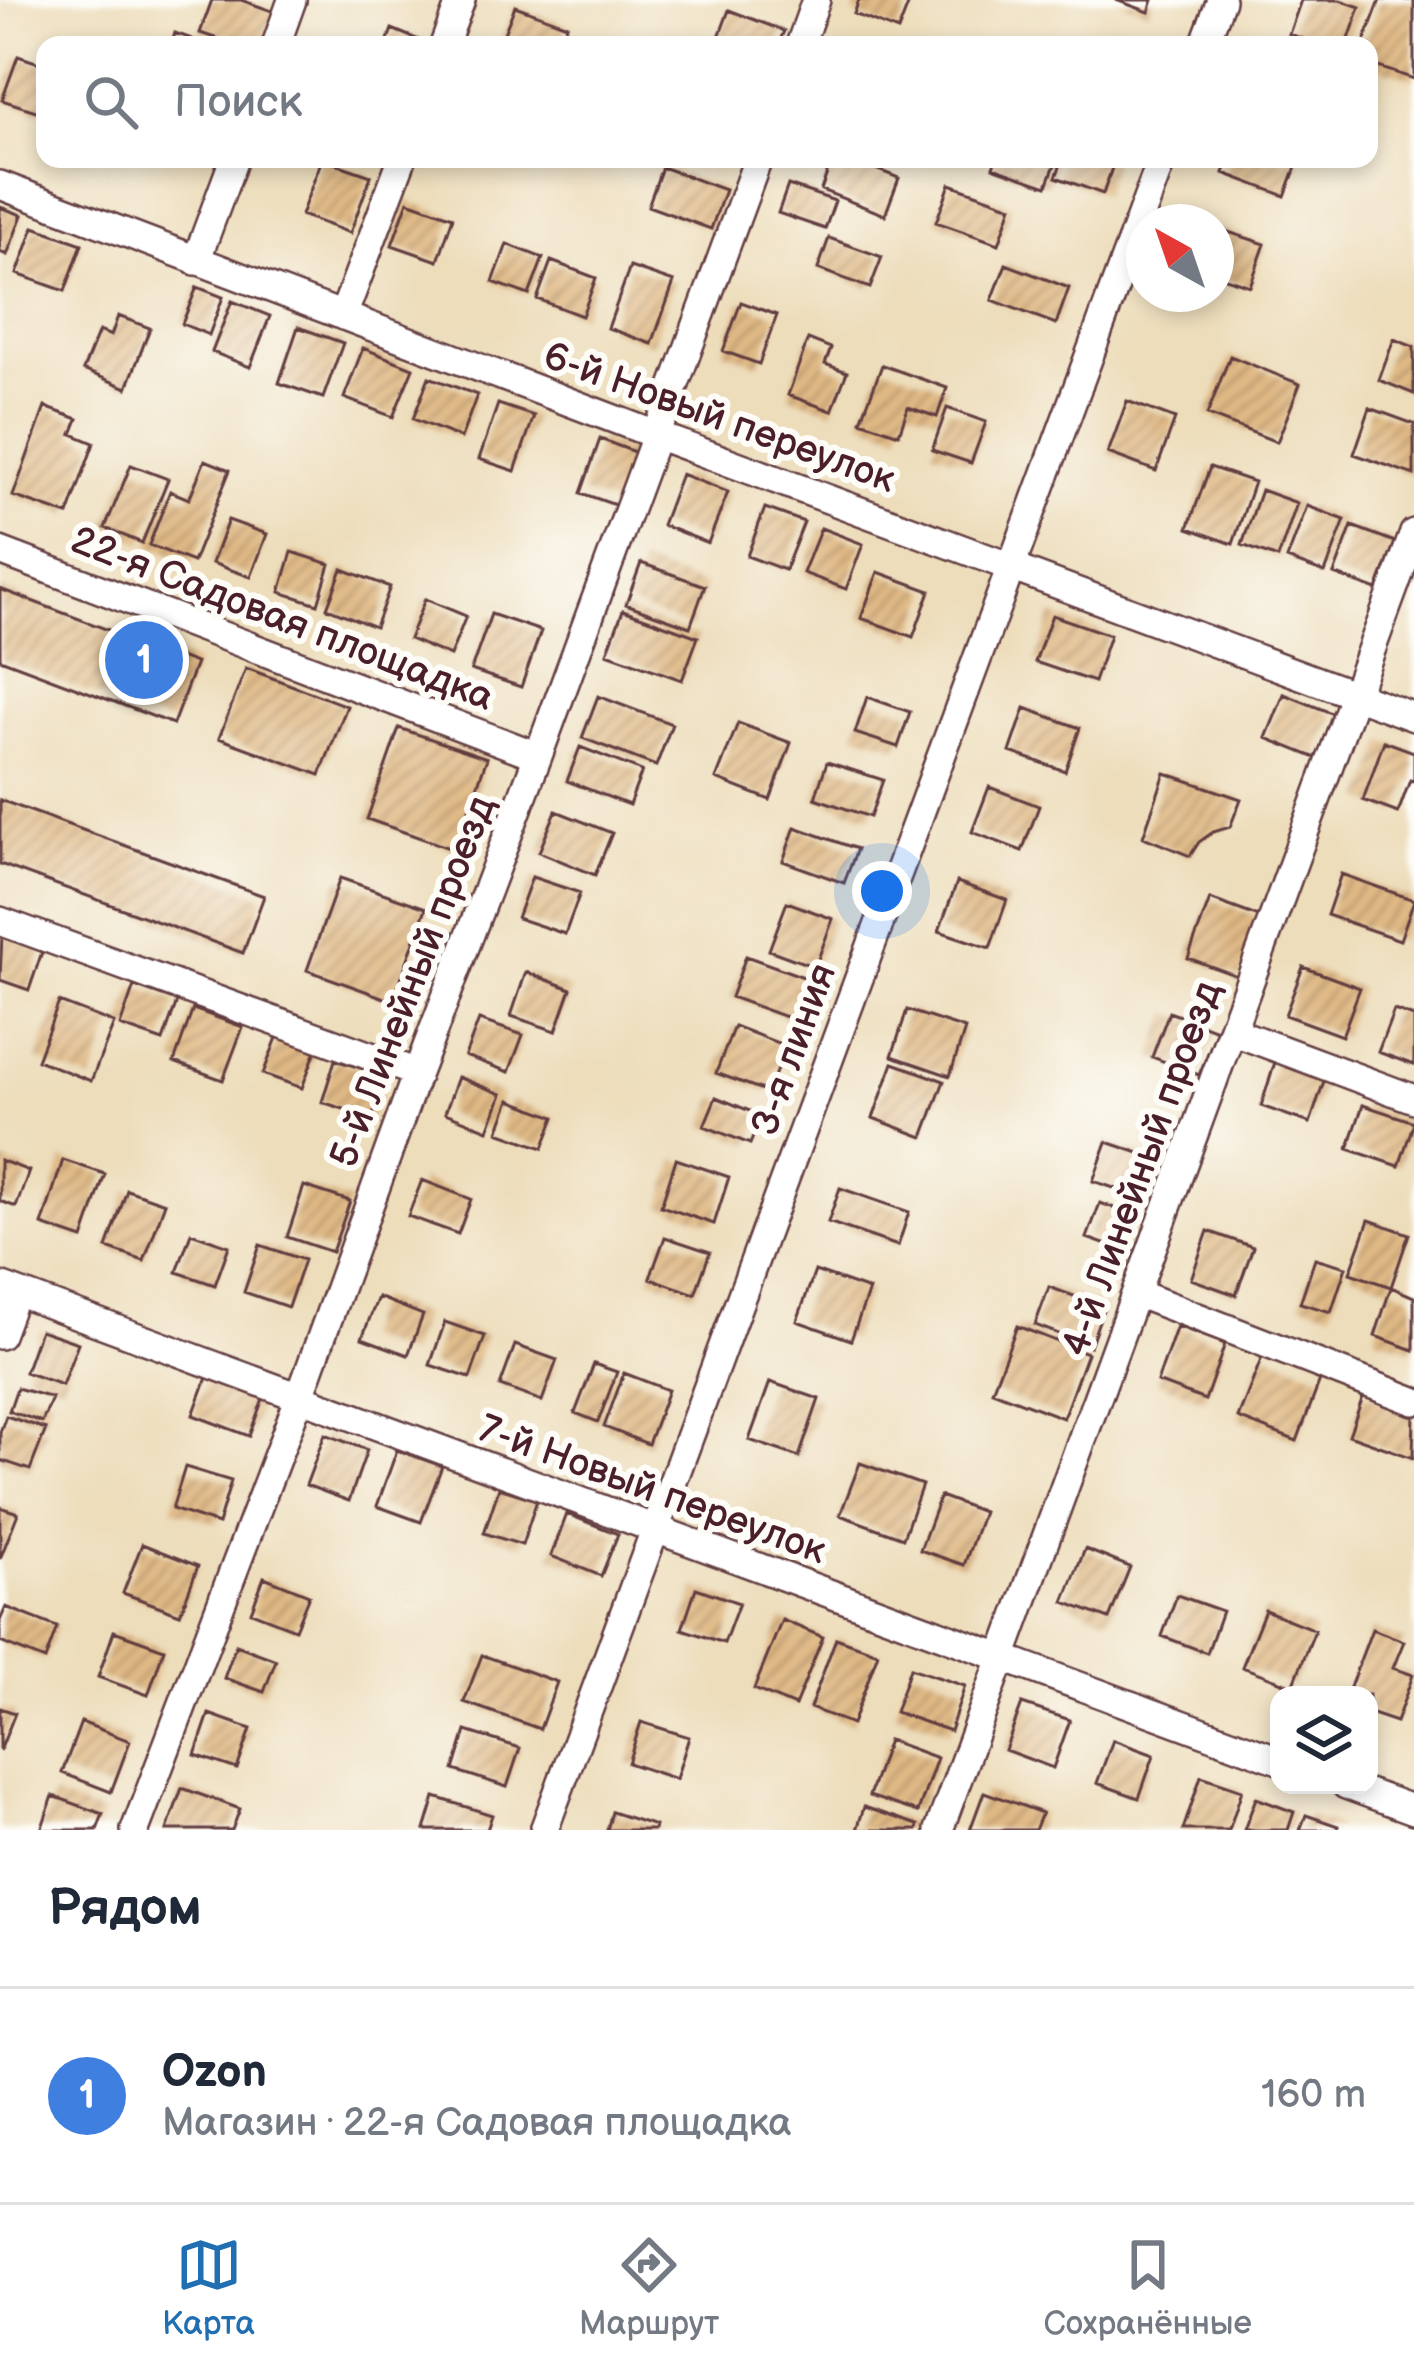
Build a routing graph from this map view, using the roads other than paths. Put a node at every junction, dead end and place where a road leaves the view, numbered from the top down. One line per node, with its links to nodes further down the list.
1 (292, 0): 5 (street)
2 (461, 0): 6 (street)
3 (816, 0): 7 (street)
4 (1221, 0): 8 (street)
5 (279, 36)
6 (447, 36)
7 (803, 36)
8 (1207, 36)
9 (231, 168): 14 (street)
10 (399, 168): 15 (street)
11 (755, 168): 16 (street, 5-й Линейный проезд)
12 (1159, 168): 19 (street, 3-я линия)
13 (0, 184): 14 (street, 6-й Новый переулок)
14 (196, 261): 15 (street, 6-й Новый переулок)
15 (343, 316): 16 (street, 6-й Новый переулок)
16 (656, 436): 19 (street, 6-й Новый переулок); 22 (street, 5-й Линейный проезд)
17 (1414, 533): 20 (street, 4-й Линейный проезд)
18 (0, 551): 22 (street, 22-я Садовая площадка)
19 (1012, 566): 20 (street, 6-й Новый переулок); 32 (street, 3-я линия)
20 (1355, 694): 21 (street, 6-й Новый переулок); 24 (street, 4-й Линейный проезд)
21 (1414, 717)
22 (538, 756): 25 (street, 5-й Линейный проезд)
23 (0, 921): 25 (street)
24 (1232, 1031): 26 (street); 28 (street, 4-й Линейный проезд)
25 (417, 1072): 30 (street, 5-й Линейный проезд)
26 (1414, 1099)
27 (8, 1289): 29 (street); 30 (street, 7-й Новый переулок)
28 (1136, 1293): 31 (street); 33 (street, 4-й Линейный проезд)
29 (0, 1334)
30 (298, 1399): 32 (street, 7-й Новый переулок); 37 (street, 5-й Линейный проезд)
31 (1414, 1401)
32 (655, 1531): 33 (street, 7-й Новый переулок); 38 (street, 3-я линия)
33 (1003, 1659): 34 (street, 7-й Новый переулок); 39 (street, 4-й Линейный проезд)
34 (1270, 1757)
35 (1370, 1794): 36 (street)
36 (1414, 1810)
37 (135, 1830)
38 (544, 1830)
39 (938, 1830)

